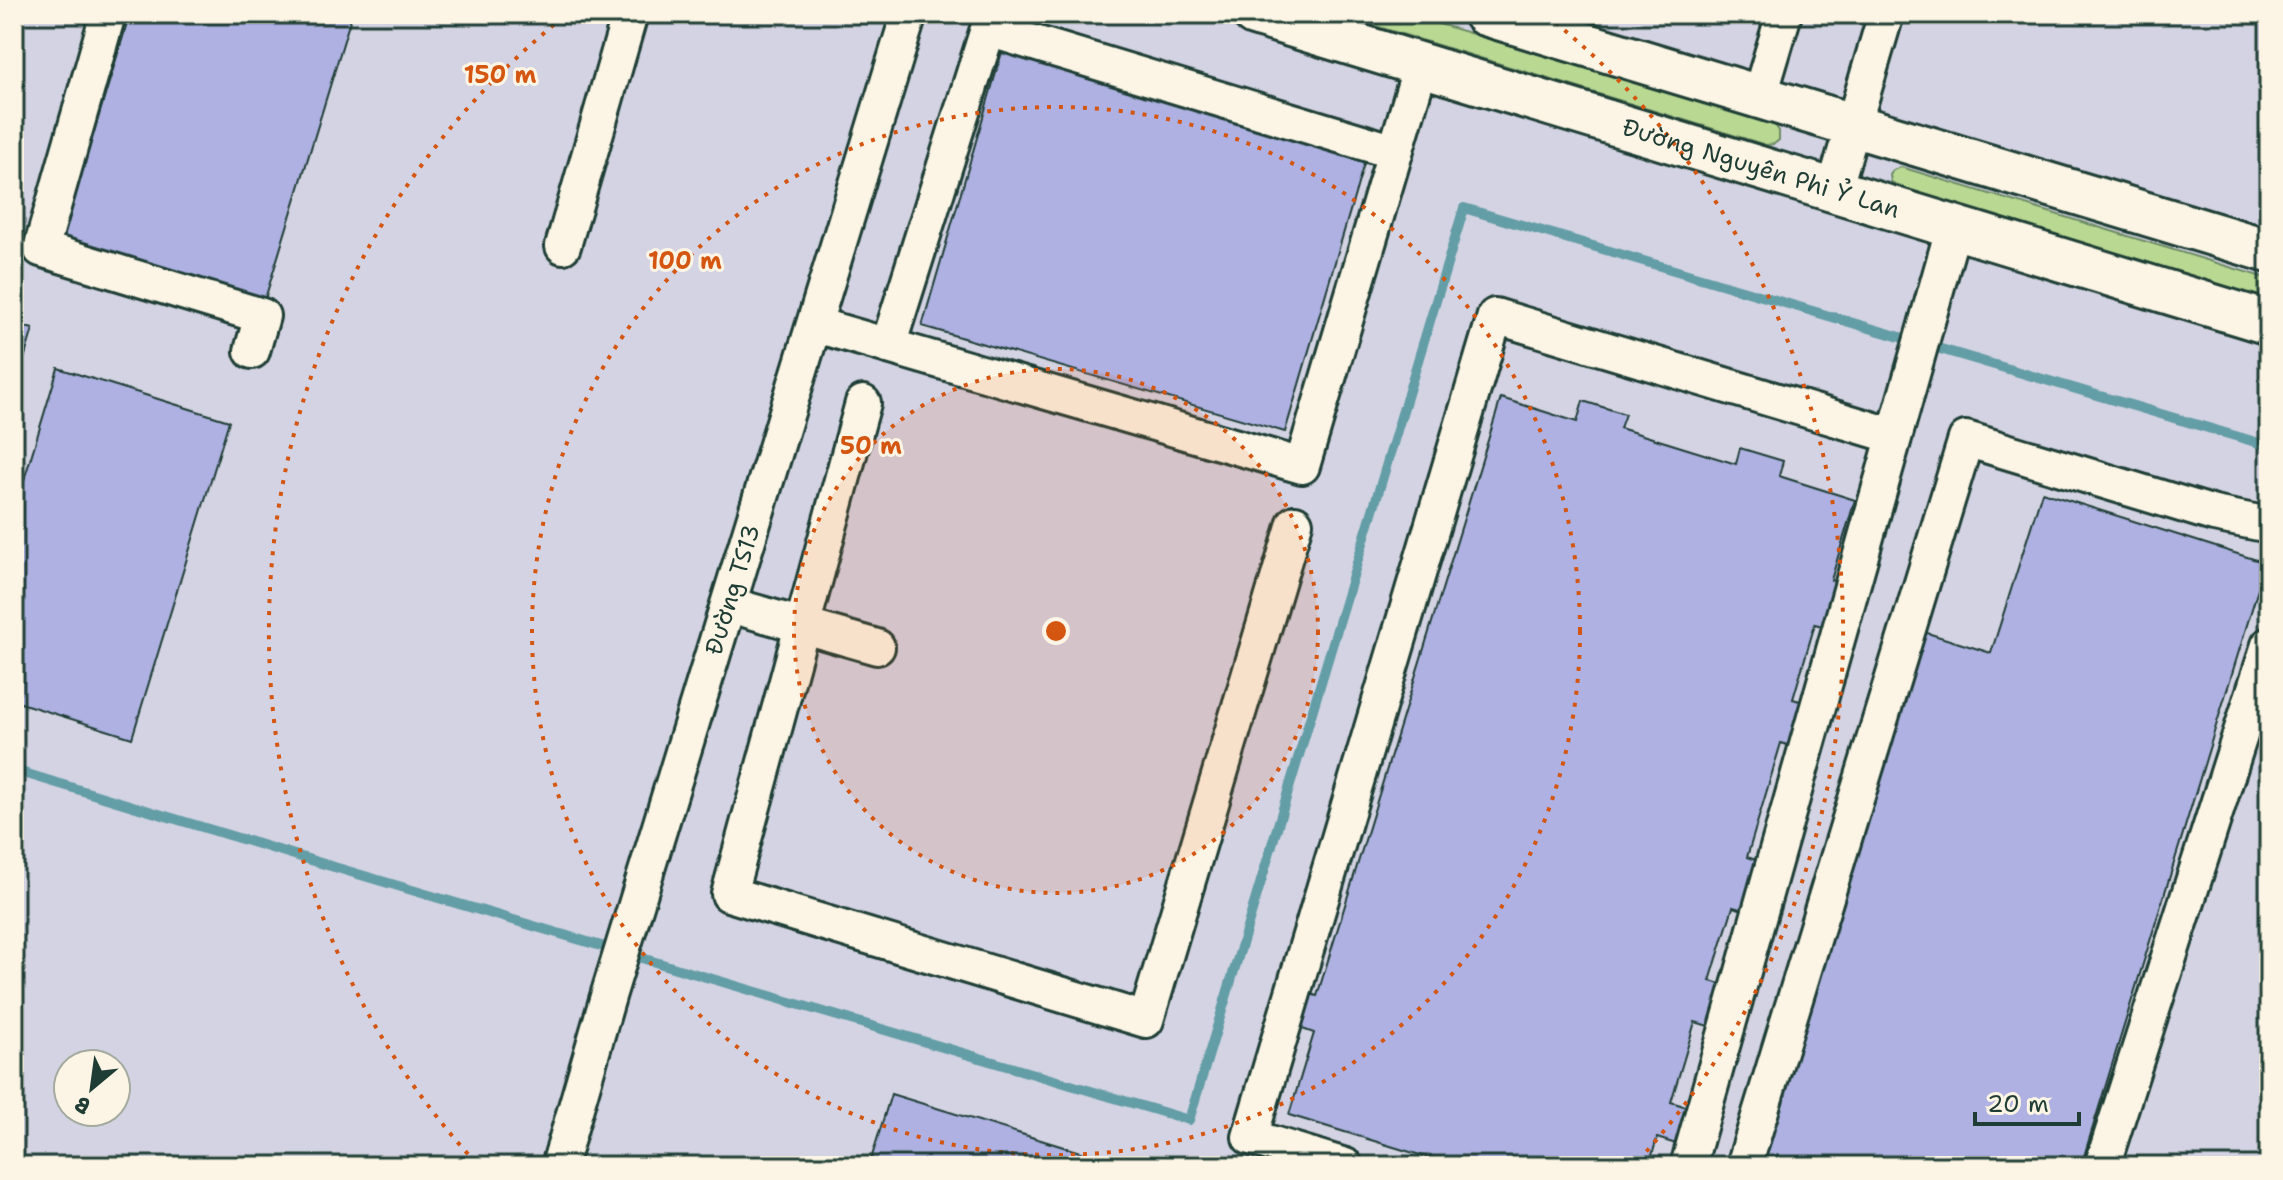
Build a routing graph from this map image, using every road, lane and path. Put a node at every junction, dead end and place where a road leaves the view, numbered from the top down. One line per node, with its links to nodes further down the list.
1 (108, 14): 19 (street)
2 (630, 14): 14 (street)
3 (909, 14): 17 (street, Đường TS13)
4 (1254, 14): 8 (main road, Đường Nguyên Phi Ỷ Lan)
5 (1485, 14): 9 (main road)
6 (1784, 14): 9 (street)
7 (1886, 14): 10 (street)
8 (1421, 65): 11 (street); 12 (main road, Đường Nguyên Phi Ỷ Lan)
9 (1759, 98): 10 (main road)
10 (1853, 127): 12 (street); 15 (main road)
11 (1395, 152): 18 (street); 18 (street)
12 (1834, 190): 13 (main road, Đường Nguyên Phi Ỷ Lan)
13 (1954, 226): 16 (main road, Đường Nguyên Phi Ỷ Lan); 21 (street)
14 (563, 246)
15 (2269, 251)
16 (2269, 323)
17 (816, 325): 18 (street); 24 (street, Đường TS13)
18 (888, 346)
19 (252, 351)
20 (863, 403): 25 (street)
21 (1894, 436): 29 (street); 30 (street)
22 (1295, 523): 25 (street)
23 (2269, 525): 31 (street)
24 (730, 605): 25 (street); 28 (street, Đường TS13)
25 (802, 626): 27 (street)
26 (2269, 645): 32 (street)
27 (877, 647)
28 (559, 1166)
29 (1345, 1166)
30 (1688, 1166)
31 (1744, 1166)
32 (2102, 1166)

